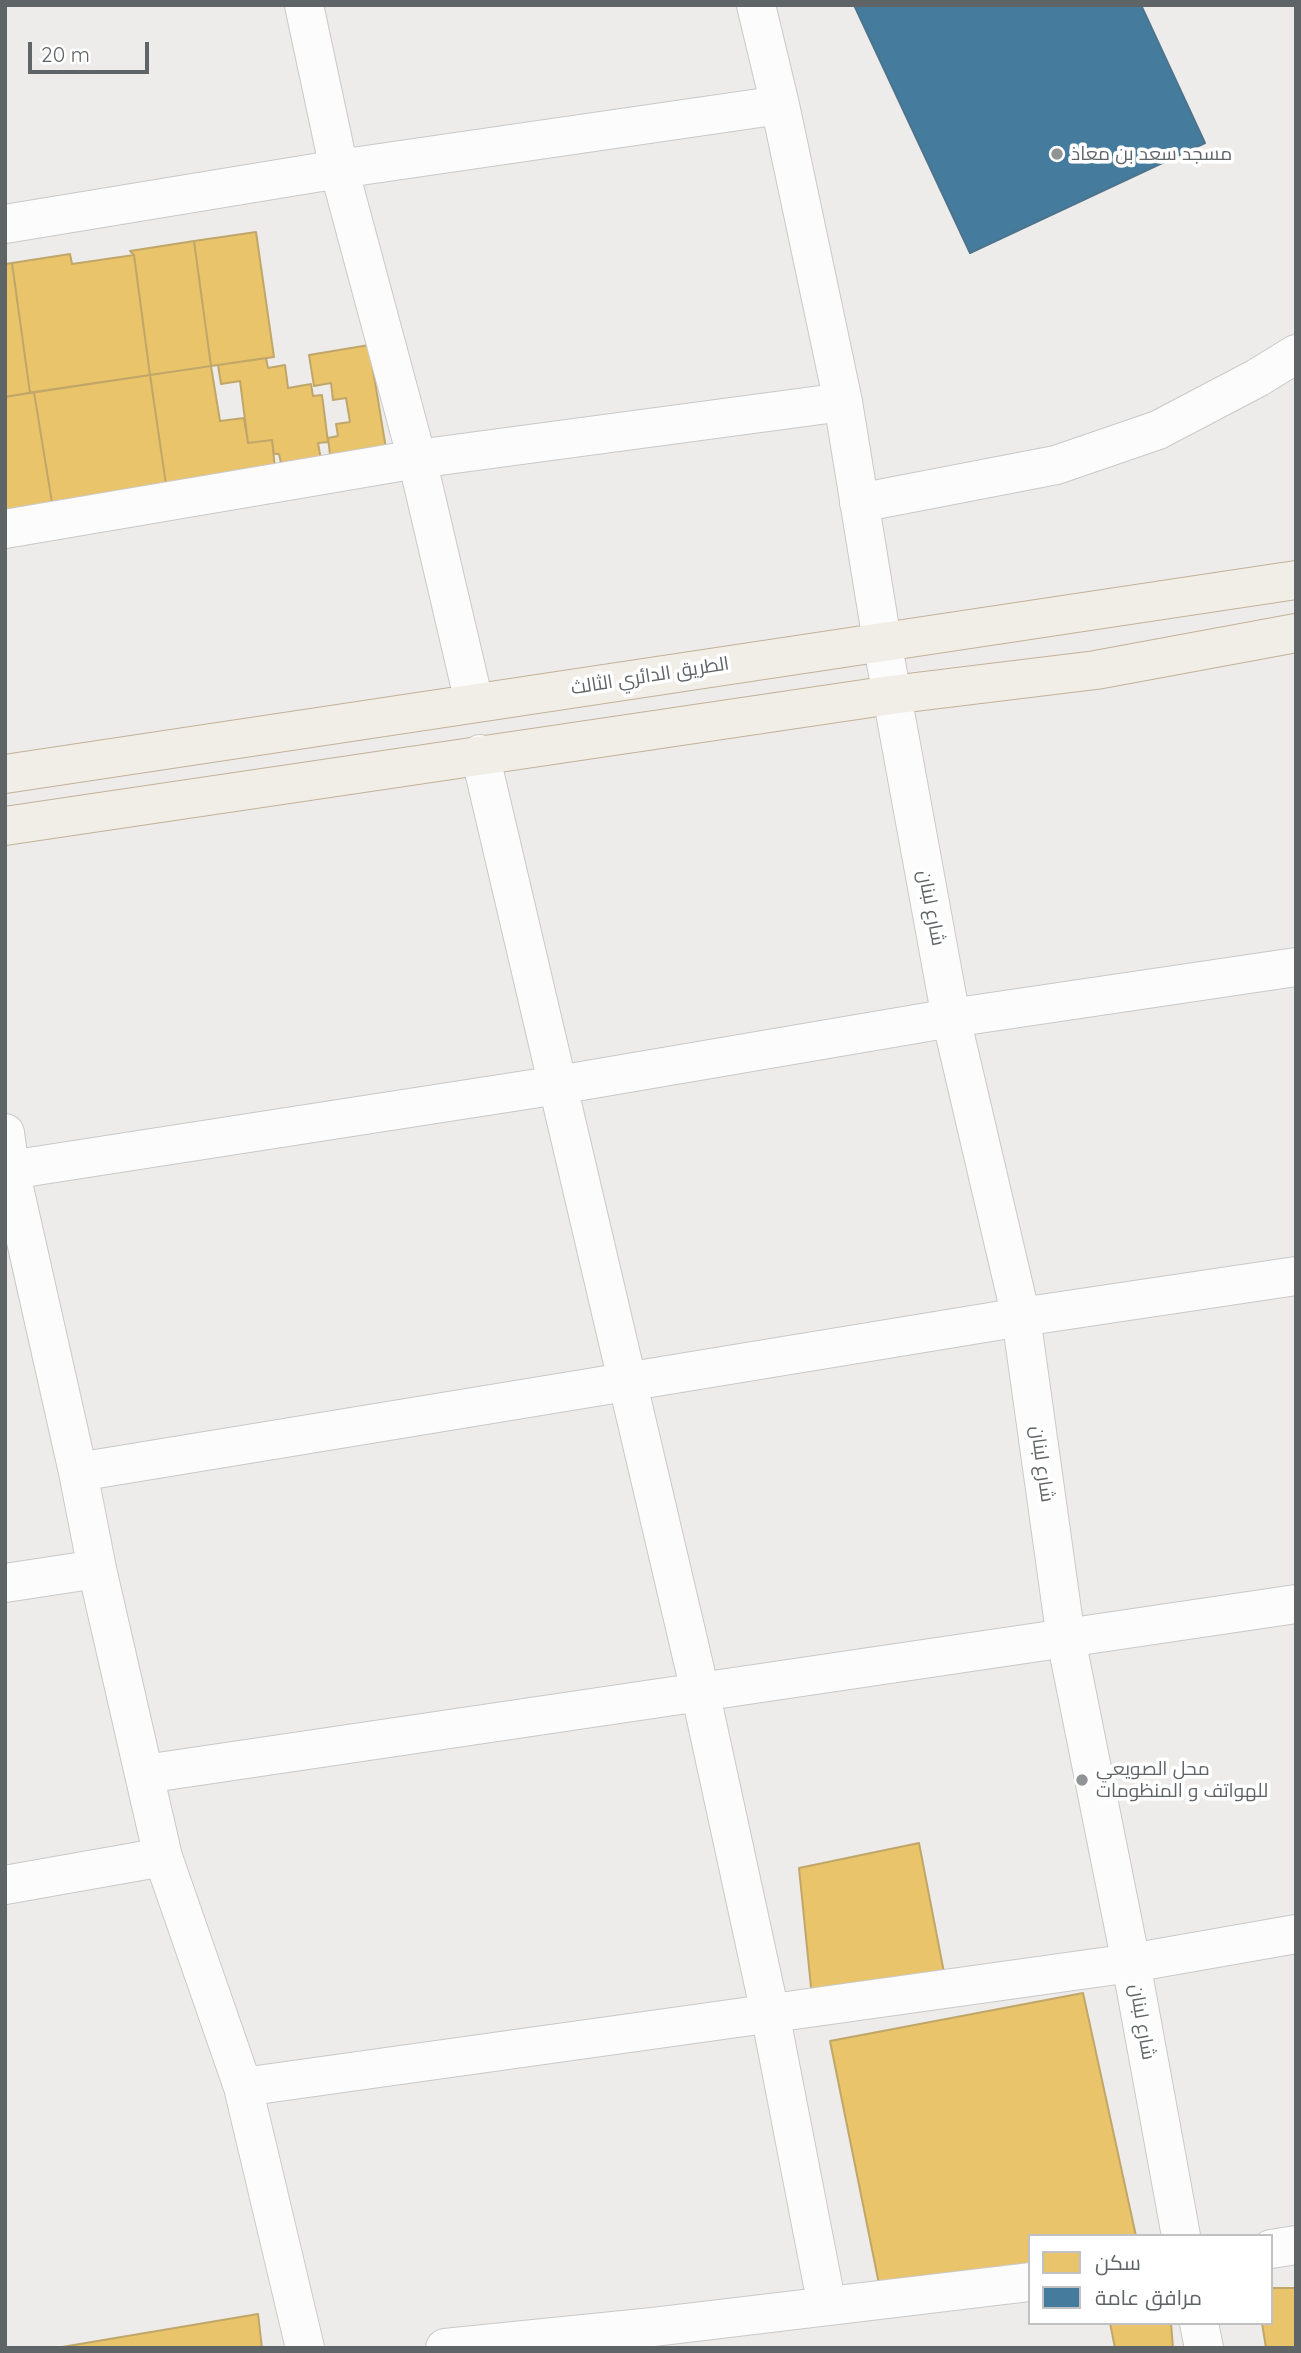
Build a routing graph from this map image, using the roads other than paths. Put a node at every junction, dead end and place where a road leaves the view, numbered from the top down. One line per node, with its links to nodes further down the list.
1 (304, 5): 4 (street)
2 (756, 5): 3 (street, شارع لبنان)
3 (780, 106): 4 (street); 8 (street, شارع لبنان)
4 (339, 169): 5 (street); 9 (street)
5 (5, 224)
6 (1295, 355): 7 (street); 10 (street)
7 (1296, 361)
8 (843, 402): 9 (street); 10 (street, شارع لبنان)
9 (417, 459): 11 (street); 16 (street)
10 (859, 503): 14 (street, شارع لبنان)
11 (5, 529)
12 (1296, 579): 14 (highway, الطريق الدائري الثالث)
13 (1296, 633): 15 (highway)
14 (882, 641): 15 (street, شارع لبنان); 16 (highway, الطريق الدائري الثالث)
15 (891, 695): 17 (highway); 21 (street, شارع لبنان)
16 (474, 702): 18 (highway, الطريق الدائري الثالث)
17 (480, 754): 19 (highway); 22 (street)
18 (5, 774)
19 (5, 826)
20 (1296, 967): 21 (street)
21 (951, 1017): 22 (street); 26 (street, شارع لبنان)
22 (558, 1085): 24 (street); 27 (street)
23 (5, 1133): 24 (street)
24 (10, 1170): 28 (street)
25 (1296, 1276): 26 (street)
26 (1021, 1317): 27 (street); 32 (street, شارع لبنان)
27 (627, 1381): 28 (street); 33 (street)
28 (78, 1472): 29 (street)
29 (97, 1569): 30 (street); 34 (street)
30 (5, 1583)
31 (1296, 1604): 32 (street)
32 (1066, 1639): 33 (street); 38 (street, شارع لبنان)
33 (700, 1691): 34 (street); 39 (street)
34 (145, 1774): 35 (street)
35 (163, 1857): 36 (street); 40 (street)
36 (5, 1885)
37 (1296, 1934): 38 (street)
38 (1132, 1963): 39 (street); 41 (street, شارع لبنان)
39 (770, 2013): 40 (street); 45 (street)
40 (243, 2087): 48 (street)
41 (1181, 2234)
42 (1296, 2245): 43 (street)
43 (1273, 2249)
44 (1028, 2282): 45 (street)
45 (827, 2306): 47 (street)
46 (1199, 2325): 50 (street)
47 (655, 2337): 49 (street)
48 (305, 2348)
49 (445, 2348)
50 (1204, 2348)

